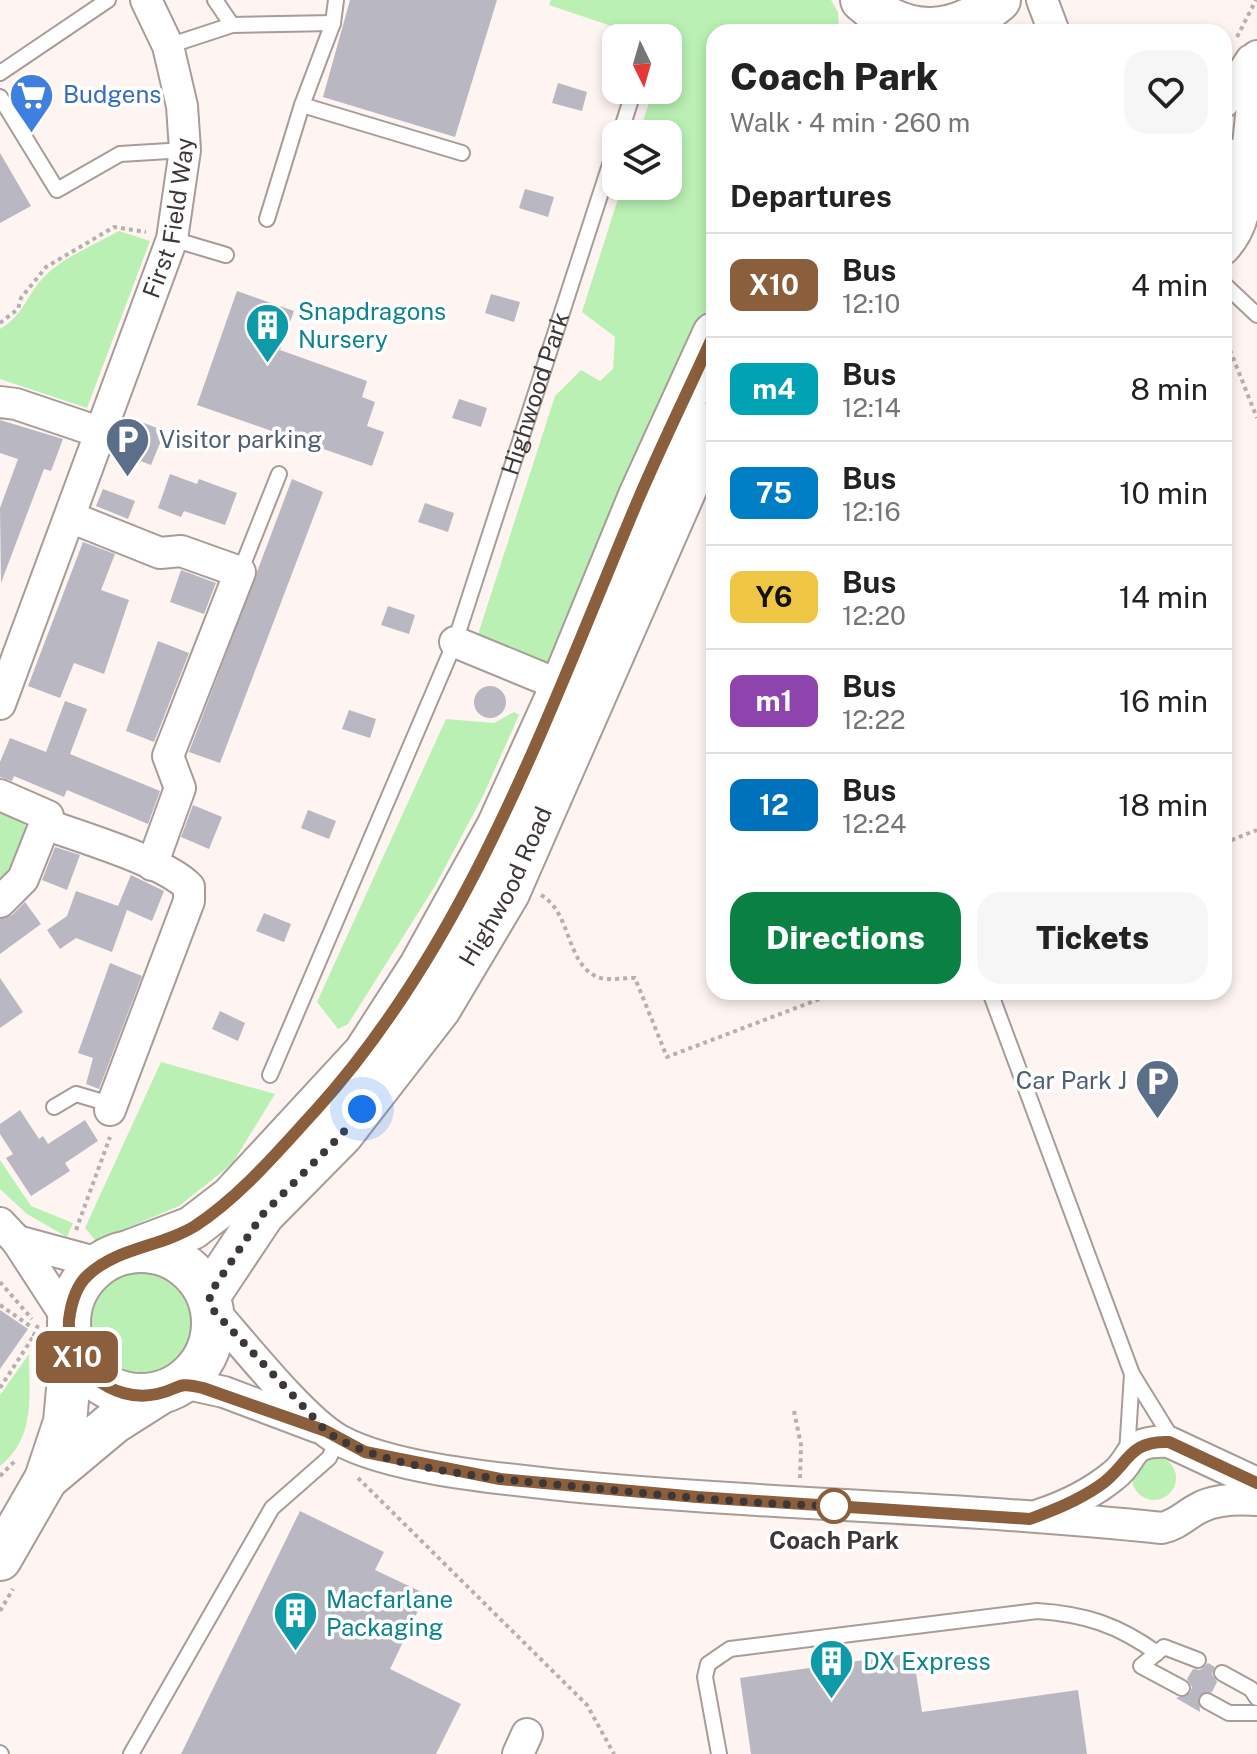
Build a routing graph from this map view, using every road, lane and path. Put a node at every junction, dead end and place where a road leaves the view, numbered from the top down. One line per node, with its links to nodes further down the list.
1 (108, 0): 17 (lane)
2 (146, 0): 15 (street, First Field Way)
3 (215, 0): 14 (lane)
4 (336, 0): 9 (lane)
5 (861, 0): 10 (street); 11 (street)
6 (999, 0): 12 (street)
7 (1042, 0): 13 (street)
8 (1256, 0): 16 (path)
9 (333, 23): 14 (lane); 20 (lane)
10 (863, 24)
11 (908, 24)
12 (969, 24)
13 (1051, 24)
14 (232, 25): 15 (lane)
15 (168, 46): 21 (street, First Field Way)
16 (1249, 50): 18 (street); 24 (street)
17 (0, 73)
18 (1232, 85)
19 (0, 97): 21 (lane)
20 (302, 105): 22 (lane); 26 (lane)
21 (185, 150): 27 (street, First Field Way)
22 (462, 153)
23 (1232, 165): 24 (street)
24 (1244, 185): 28 (street)
25 (602, 189): 42 (lane, Highwood Park)
26 (267, 219)
27 (172, 239): 29 (lane); 32 (path); 37 (street, First Field Way)
28 (1232, 240)
29 (226, 255)
30 (1232, 290): 31 (lane)
31 (1257, 315)
32 (0, 323)
33 (706, 331): 43 (street, Highwood Road)
34 (1232, 355): 36 (path)
35 (0, 402): 37 (street)
36 (1257, 418)
37 (102, 433): 40 (street, First Field Way)
38 (706, 441): 60 (street, Highwood Road)
39 (279, 474): 41 (lane)
40 (70, 517): 41 (street); 44 (street, First Field Way)
41 (240, 572): 49 (street)
42 (455, 642): 43 (street); 54 (lane, Highwood Park)
43 (562, 686): 58 (street, Highwood Road)
44 (0, 704)
45 (0, 795): 46 (street)
46 (46, 820): 49 (street); 51 (street)
47 (1257, 830): 48 (path)
48 (1232, 840)
49 (152, 865): 56 (street)
50 (532, 891): 52 (path)
51 (0, 902)
52 (817, 1000)
53 (993, 1000): 63 (lane)
54 (270, 1075)
55 (54, 1107): 56 (lane)
56 (112, 1108): 58 (path)
57 (9, 1232): 58 (street); 62 (street)
58 (92, 1254): 60 (street); 62 (street)
59 (0, 1282): 62 (path)
60 (211, 1303): 66 (street); 68 (street)
61 (0, 1305): 62 (path)
62 (48, 1323): 64 (path); 65 (path); 66 (street); 71 (street)
63 (1132, 1374): 69 (lane); 70 (lane)
64 (34, 1378)
65 (0, 1388)
66 (170, 1389): 68 (street); 71 (street)
67 (794, 1411): 76 (path)
68 (332, 1435): 76 (street); 89 (lane)
69 (1181, 1448): 70 (street); 73 (street); 77 (street)
70 (1122, 1465): 78 (street); 79 (street)
71 (32, 1469): 72 (path); 80 (street)
72 (0, 1476)
73 (1257, 1483)
74 (377, 1494): 90 (path)
75 (1257, 1500): 77 (street)
76 (800, 1504): 78 (street)
77 (1189, 1516): 79 (street)
78 (1030, 1519): 79 (street)
79 (1147, 1526)
80 (8, 1572): 81 (path)
81 (0, 1611)
82 (1157, 1653): 83 (lane); 85 (lane); 91 (lane)
83 (1198, 1660)
84 (1222, 1673): 86 (lane)
85 (1182, 1688)
86 (1257, 1698)
87 (1207, 1701): 88 (lane)
88 (1257, 1713)
89 (131, 1754)
90 (614, 1754)
91 (719, 1754)

